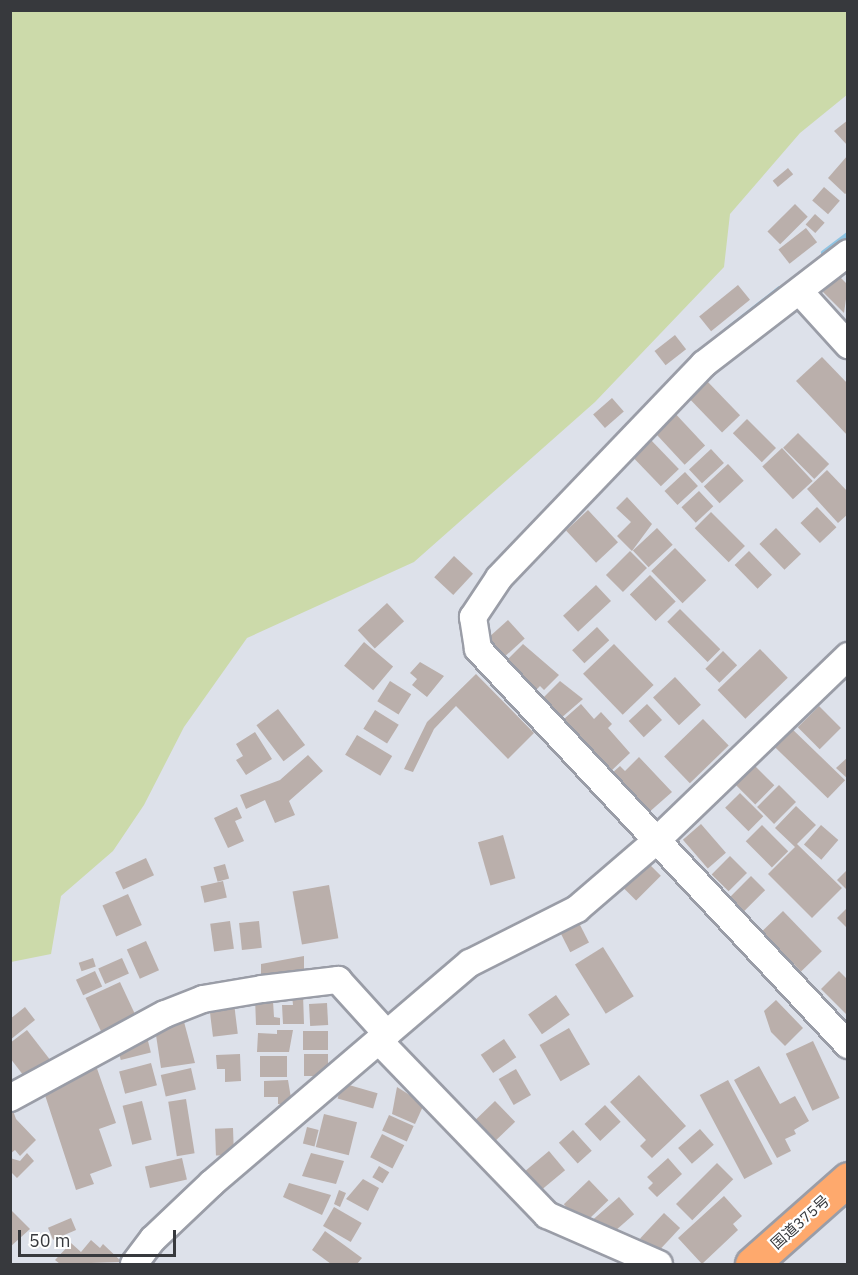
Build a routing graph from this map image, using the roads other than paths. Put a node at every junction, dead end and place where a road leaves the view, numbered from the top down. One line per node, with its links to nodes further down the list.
1 (848, 253): 2 (street)
2 (800, 292): 3 (street); 5 (street)
3 (848, 345)
4 (848, 656): 5 (street)
5 (656, 841): 6 (street); 7 (street)
6 (383, 1038): 8 (street); 10 (street); 11 (street)
7 (848, 1045)
8 (10, 1098)
9 (848, 1179): 12 (highway, 国道375号)
10 (134, 1264)
11 (659, 1264)
12 (752, 1264)

